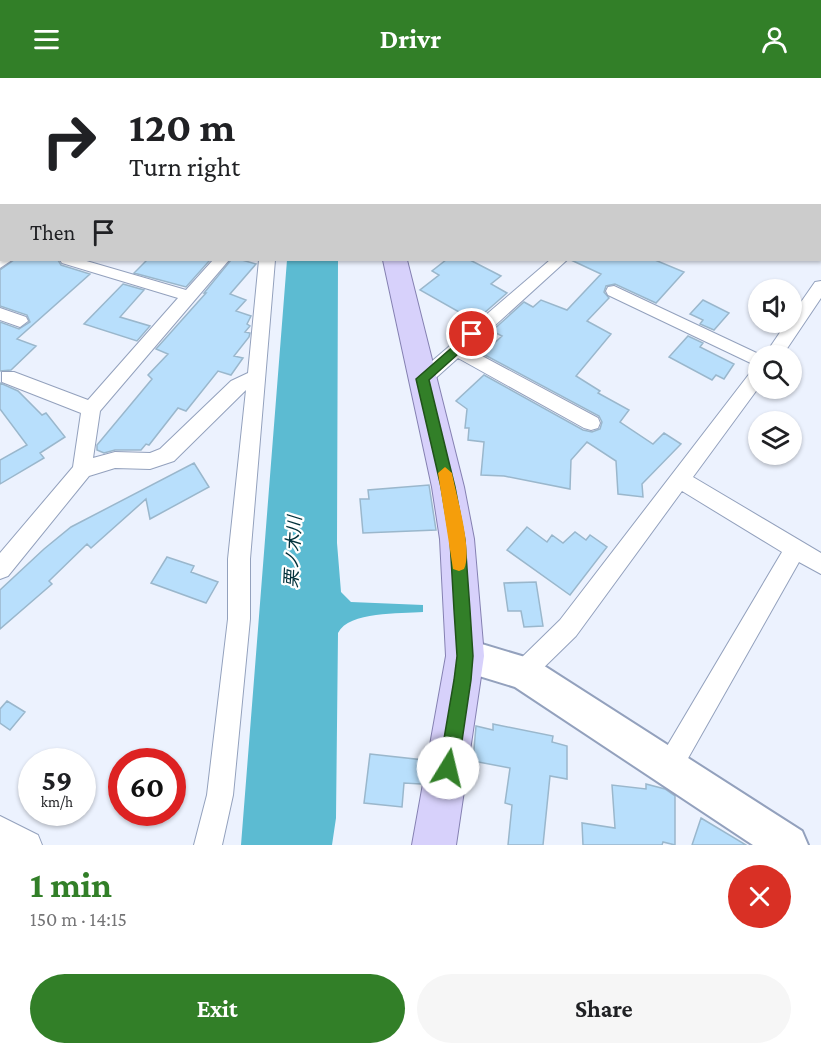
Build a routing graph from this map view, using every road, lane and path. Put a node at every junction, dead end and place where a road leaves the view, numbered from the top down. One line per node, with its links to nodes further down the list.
1 (70, 261): 8 (street)
2 (220, 261): 8 (street)
3 (267, 261): 15 (street)
4 (395, 261): 16 (main road)
5 (558, 261): 12 (street)
6 (821, 286): 11 (street)
7 (614, 291): 13 (street)
8 (189, 296): 18 (street)
9 (0, 314): 10 (street)
10 (20, 321)
11 (780, 345)
12 (455, 349): 16 (street); 19 (street)
13 (748, 356)
14 (8, 377): 18 (street)
15 (256, 377): 20 (street); 31 (street)
16 (423, 379): 25 (main road)
17 (748, 388): 21 (street)
18 (91, 409): 20 (street)
19 (591, 423)
20 (82, 470): 24 (street)
21 (679, 479): 22 (street); 26 (street)
22 (795, 549): 23 (street); 27 (street)
23 (821, 564)
24 (0, 569)
25 (465, 656): 26 (street); 32 (main road)
26 (523, 672): 27 (street)
27 (669, 767): 29 (street)
28 (0, 830): 30 (street)
29 (782, 843)
30 (28, 845)
31 (208, 845)
32 (434, 845)

